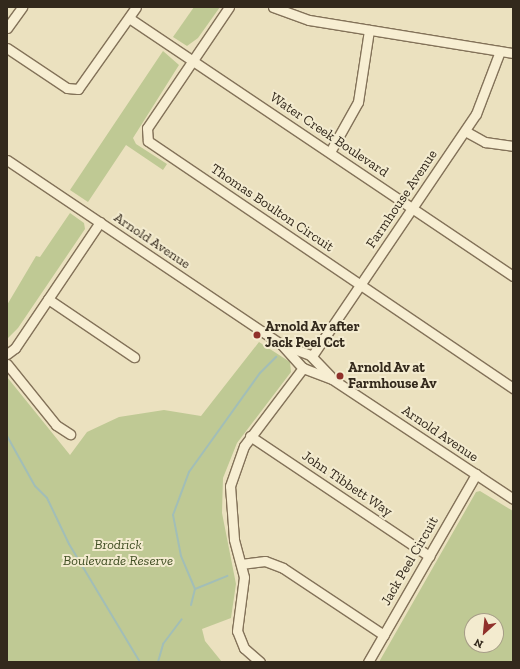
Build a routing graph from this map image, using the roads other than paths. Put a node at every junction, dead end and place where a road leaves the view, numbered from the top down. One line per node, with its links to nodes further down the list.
1 (22, 7): 6 (street)
2 (136, 7): 5 (street)
3 (229, 7): 11 (street, Thomas Boulton Circuit)
4 (273, 7): 7 (street)
5 (129, 18): 8 (street); 11 (street, Water Creek Boulevard)
6 (9, 23)
7 (369, 30): 9 (street); 14 (street)
8 (7, 48)
9 (500, 51): 10 (street); 12 (street, Farmhouse Avenue)
10 (513, 53)
11 (193, 60): 14 (street, Water Creek Boulevard); 19 (street, Thomas Boulton Circuit)
12 (465, 131): 13 (street); 16 (street, Farmhouse Avenue)
13 (513, 146)
14 (330, 152): 16 (street, Water Creek Boulevard)
15 (7, 160): 17 (street, Arnold Avenue)
16 (413, 208): 18 (street, Water Creek Boulevard); 19 (street, Farmhouse Avenue)
17 (100, 222): 20 (street); 21 (street, Arnold Avenue)
18 (513, 276)
19 (361, 285): 23 (street, Farmhouse Avenue); 28 (street, Thomas Boulton Circuit)
20 (48, 299): 22 (street); 24 (street)
21 (282, 345): 23 (street, Arnold Avenue); 26 (street, Arnold Avenue)
22 (7, 354)
23 (311, 356): 26 (street, Farmhouse Avenue); 27 (street, Arnold Avenue)
24 (134, 357)
25 (7, 364): 29 (street)
26 (304, 367): 27 (street, Arnold Avenue); 30 (street)
27 (332, 378): 31 (street, Arnold Avenue)
28 (513, 388)
29 (70, 434)
30 (250, 436): 33 (street, John Tibbett Way); 34 (street)
31 (476, 474): 32 (street, Arnold Avenue); 33 (street, Jack Peel Circuit)
32 (513, 499)
33 (429, 556): 35 (street, Jack Peel Circuit)
34 (241, 564): 35 (street); 36 (street)
35 (384, 635): 37 (street, Jack Peel Circuit)
36 (260, 662)
37 (368, 662)

